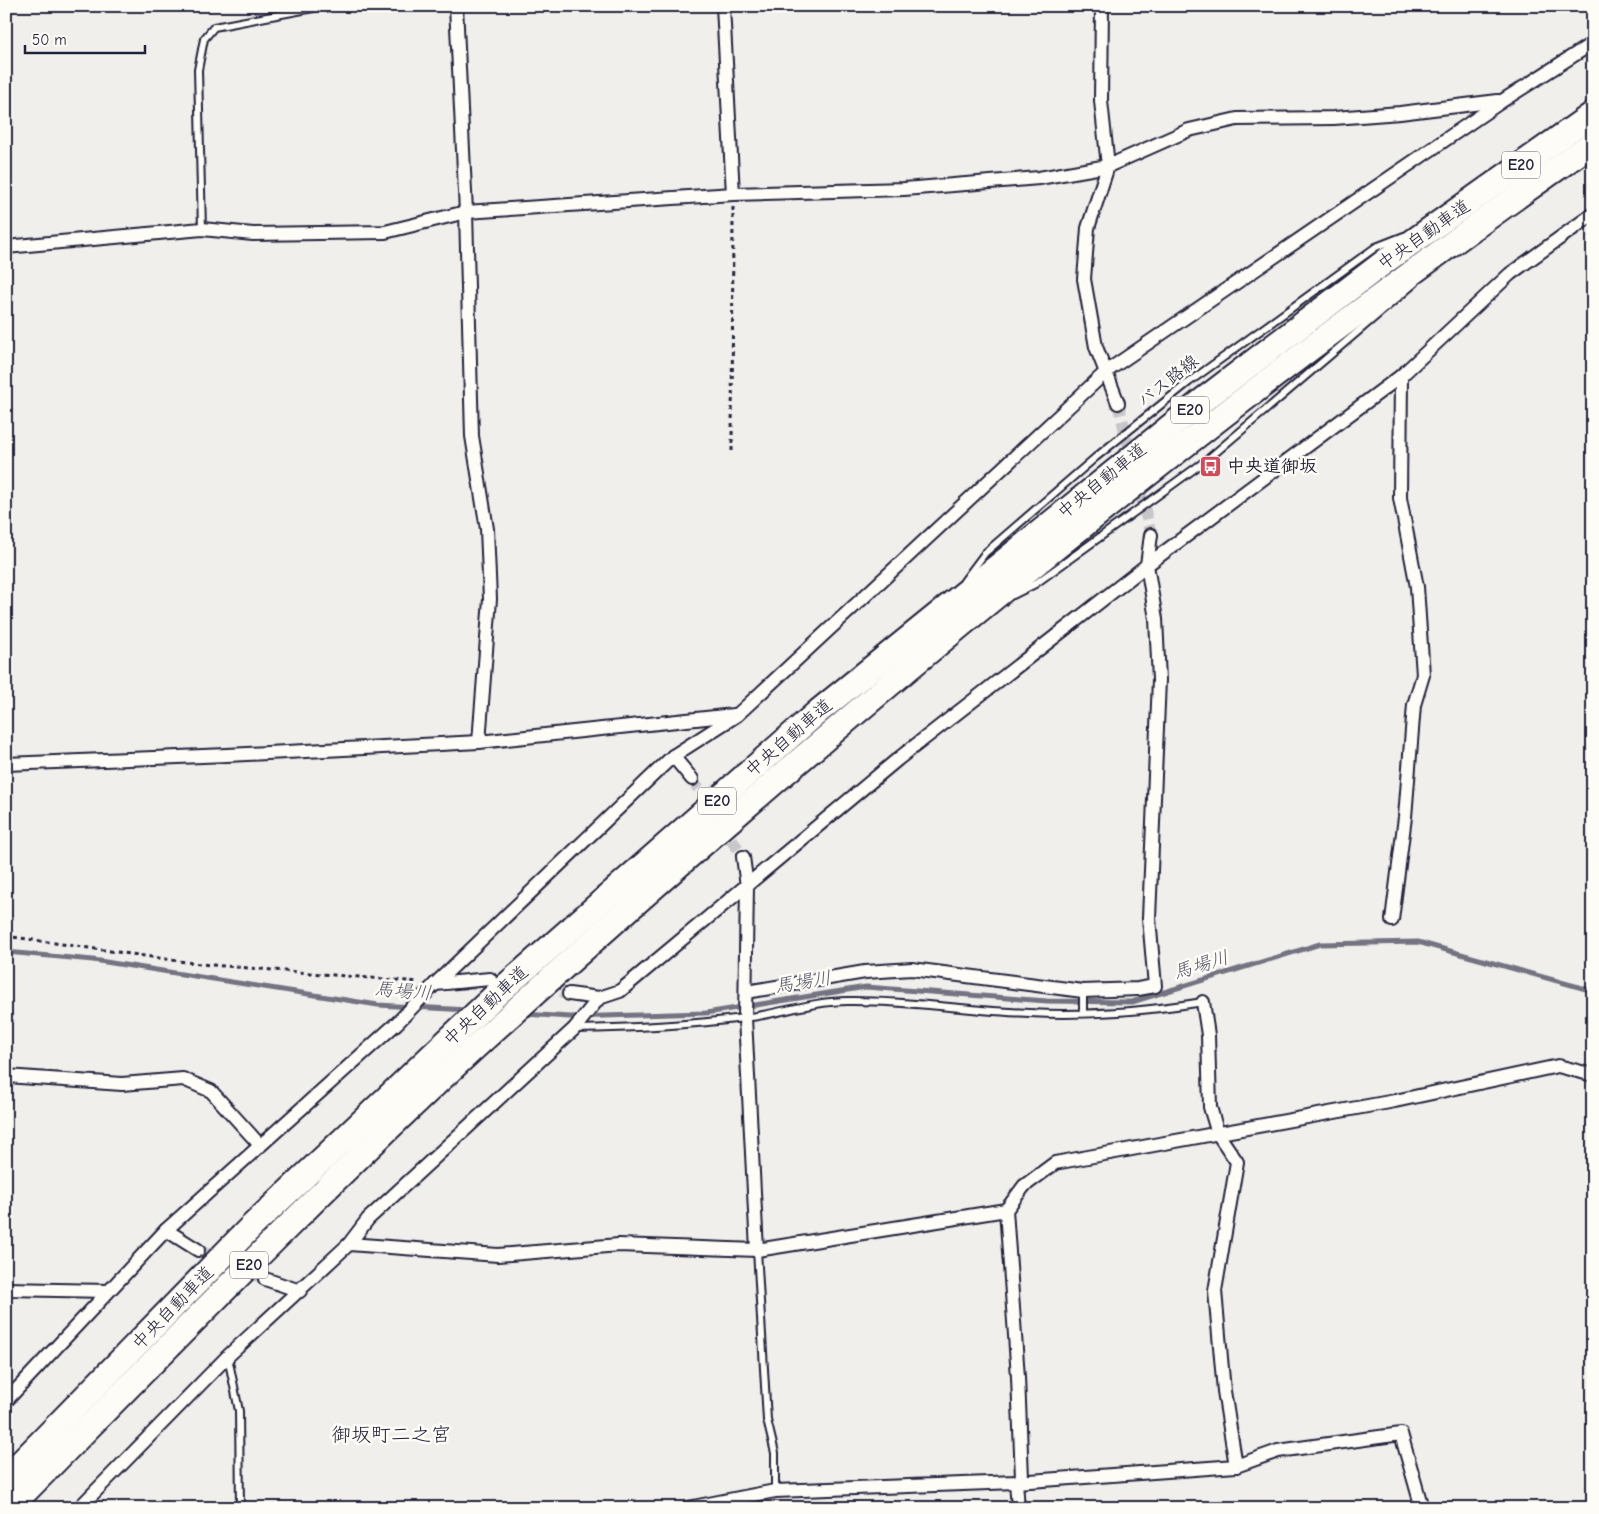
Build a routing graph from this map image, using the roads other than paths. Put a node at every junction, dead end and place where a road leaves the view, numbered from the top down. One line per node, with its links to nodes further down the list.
1 (324, 6): 14 (lane)
2 (456, 6): 11 (street)
3 (723, 6): 10 (street)
4 (1102, 6): 9 (street)
5 (1593, 43): 6 (street)
6 (1502, 101): 9 (street); 18 (street)
7 (1593, 114): 13 (highway, 中央自動車道 / E20)
8 (1593, 143): 13 (highway, 中央自動車道 / E20)
9 (1108, 166): 10 (street); 18 (street)
10 (733, 194): 11 (street)
11 (466, 212): 14 (street); 28 (street)
12 (1593, 214): 19 (street)
13 (1456, 225): 16 (lane); 23 (lane, バス路線); 25 (highway, 中央自動車道 / E20); 26 (highway, 中央自動車道 / E20)
14 (202, 229): 15 (street)
15 (6, 248)
16 (1426, 273)
17 (1419, 279): 26 (lane)
18 (1107, 370): 20 (street); 27 (street)
19 (1401, 376): 22 (street); 34 (street)
20 (1118, 403)
21 (1151, 535): 22 (street)
22 (1147, 565): 33 (street); 37 (street)
23 (962, 583)
24 (956, 591): 25 (lane)
25 (939, 614): 36 (highway, 中央自動車道 / E20)
26 (972, 616): 64 (highway, 中央自動車道 / E20)
27 (737, 715): 28 (street); 29 (street)
28 (479, 742): 30 (street)
29 (673, 756): 31 (street); 35 (street)
30 (6, 764)
31 (692, 778)
32 (743, 857): 33 (street)
33 (748, 886): 39 (street); 41 (street)
34 (1392, 920)
35 (435, 984): 36 (street); 48 (street)
36 (495, 985): 61 (highway, 中央自動車道 / E20)
37 (1083, 993): 39 (street); 42 (lane)
38 (569, 994): 41 (street)
39 (746, 994): 43 (street)
40 (1202, 1002): 42 (lane); 47 (street)
41 (595, 1003): 44 (street)
42 (1083, 1010): 43 (lane)
43 (746, 1016): 44 (lane); 53 (street)
44 (576, 1026): 51 (street)
45 (1593, 1075): 47 (street)
46 (6, 1076): 48 (street)
47 (1218, 1134): 49 (street); 60 (street)
48 (259, 1144): 50 (street)
49 (1006, 1210): 53 (street); 62 (street)
50 (166, 1230): 52 (street); 56 (street)
51 (349, 1244): 53 (street); 57 (street)
52 (198, 1250)
53 (757, 1250): 63 (lane)
54 (265, 1279): 57 (street)
55 (6, 1289): 56 (street)
56 (108, 1291): 59 (street)
57 (300, 1291): 58 (street)
58 (228, 1356): 65 (street); 66 (lane)
59 (6, 1401)
60 (1236, 1466): 62 (street); 69 (street)
61 (6, 1478)
62 (1016, 1482): 63 (street); 68 (street)
63 (775, 1491): 67 (street)
64 (9, 1508)
65 (79, 1508)
66 (240, 1508)
67 (688, 1508)
68 (1018, 1508)
69 (1422, 1508)

